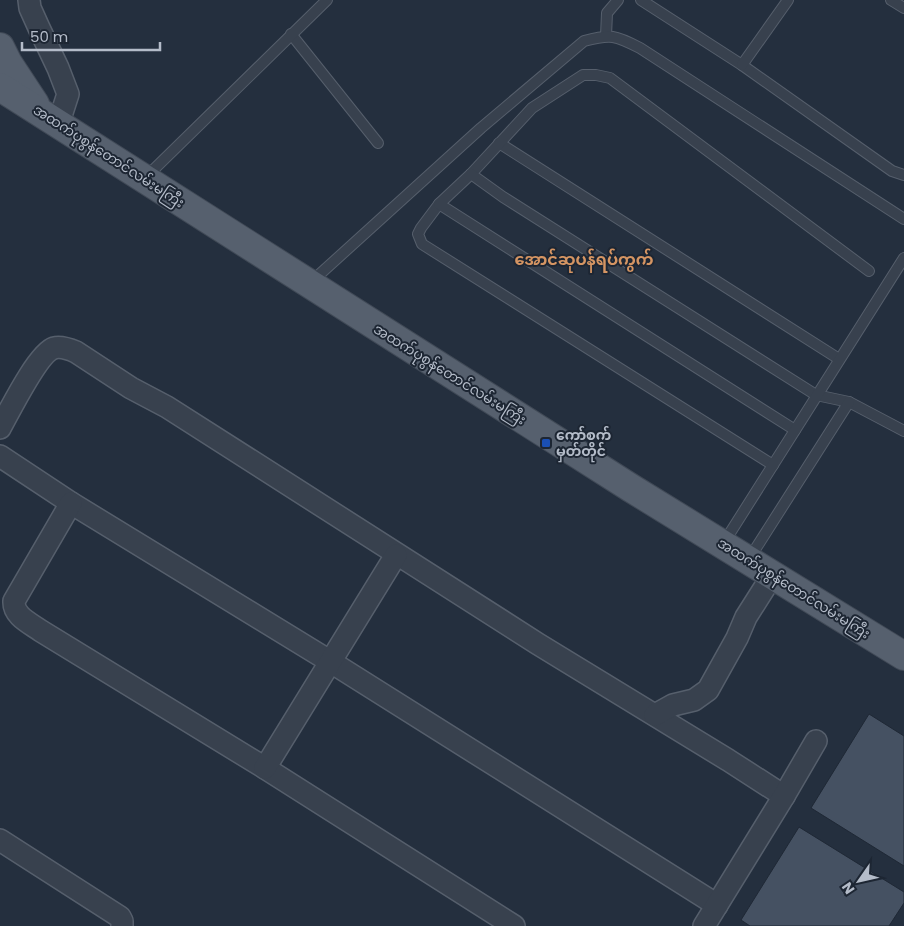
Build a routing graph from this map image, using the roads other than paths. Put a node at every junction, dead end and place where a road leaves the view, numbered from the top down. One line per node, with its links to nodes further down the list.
1 (29, 0): 14 (street)
2 (326, 0): 8 (lane)
3 (618, 0): 9 (lane)
4 (641, 0): 11 (lane)
5 (788, 0): 11 (lane)
6 (891, 0): 7 (lane)
7 (904, 8)
8 (291, 34): 15 (lane); 19 (lane)
9 (606, 36): 21 (lane); 24 (lane)
10 (0, 46): 14 (main road)
11 (742, 65): 18 (lane)
12 (0, 87): 14 (main road, အထက်ပုစွန်တောင်လမ်းမကြီး)
13 (0, 112): 14 (main road)
14 (49, 117): 19 (main road, အထက်ပုစွန်တောင်လမ်းမကြီး)
15 (378, 143)
16 (499, 143): 17 (lane); 23 (lane); 25 (lane)
17 (471, 174): 20 (lane); 26 (lane)
18 (904, 175)
19 (145, 178): 24 (main road, အထက်ပုစွန်တောင်လမ်းမကြီး)
20 (439, 204): 29 (lane); 32 (lane)
21 (904, 219)
22 (904, 258): 25 (lane)
23 (869, 271)
24 (309, 284): 34 (main road, အထက်ပုစွန်တောင်လမ်းမကြီး)
25 (839, 359): 26 (lane)
26 (816, 395): 27 (lane); 29 (lane)
27 (849, 402): 30 (lane); 36 (lane)
28 (0, 428): 35 (street)
29 (795, 430): 32 (lane)
30 (904, 431)
31 (0, 456): 33 (street)
32 (773, 465): 34 (lane)
33 (71, 503): 39 (street); 42 (street)
34 (723, 545): 36 (main road, အထက်ပုစွန်တောင်လမ်းမကြီး)
35 (396, 555): 39 (street); 40 (street)
36 (748, 560): 37 (main road, အထက်ပုစွန်တောင်လမ်းမကြီး)
37 (772, 576): 38 (main road, အထက်ပုစွန်တောင်လမ်းမကြီး); 40 (street)
38 (904, 656)
39 (331, 662): 42 (street); 45 (street)
40 (655, 716): 43 (street)
41 (816, 741): 43 (street)
42 (266, 768): 47 (street)
43 (784, 796): 45 (street)
44 (0, 840): 46 (street)
45 (717, 905): 48 (street)
46 (122, 926)
47 (514, 926)
48 (704, 926)

